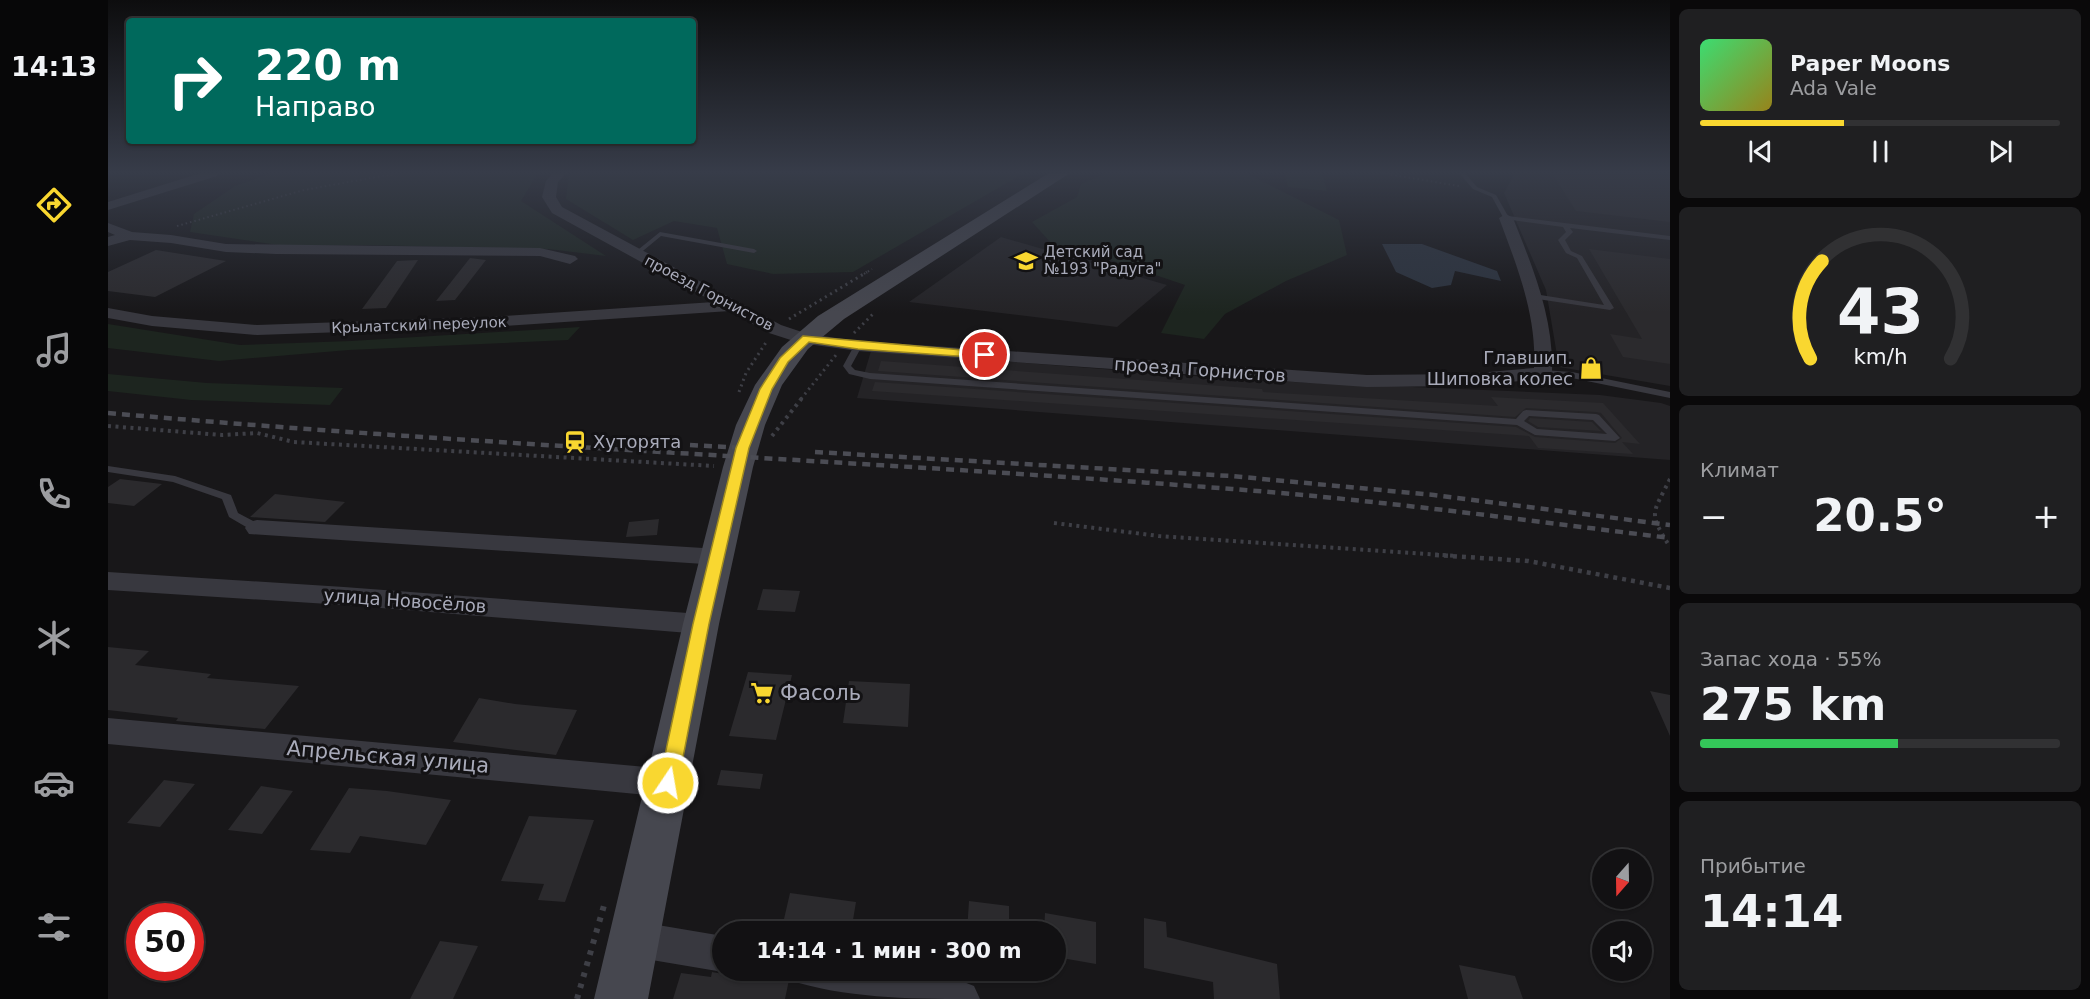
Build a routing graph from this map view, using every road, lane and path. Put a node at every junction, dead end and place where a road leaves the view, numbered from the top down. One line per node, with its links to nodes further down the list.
1 (200, 220): 8 (path)
2 (574, 220): 13 (street, проезд Горнистов)
3 (986, 220): 19 (main road)
4 (1507, 220): 15 (street)
5 (1518, 220): 6 (lane)
6 (1566, 226): 10 (lane); 15 (lane)
7 (108, 227): 9 (street)
8 (171, 228)
9 (129, 236): 11 (street); 14 (street)
10 (1670, 238)
11 (108, 242)
12 (754, 251): 13 (lane)
13 (636, 254): 16 (street, проезд Горнистов)
14 (570, 259)
15 (1534, 296): 21 (street)
16 (730, 306): 18 (street, Крылатский переулок); 19 (street, проезд Горнистов)
17 (877, 310): 20 (path)
18 (108, 314)
19 (806, 339): 20 (street, проезд Горнистов); 32 (main road)
20 (851, 345): 21 (street, проезд Горнистов); 23 (lane); 25 (path)
21 (1543, 374): 22 (lane)
22 (1670, 395)
23 (1519, 422): 23 (lane)
24 (108, 426): 26 (path)
25 (770, 443)
26 (720, 466)
27 (108, 469): 30 (lane)
28 (1670, 479): 31 (path)
29 (1054, 523): 34 (path)
30 (257, 528): 32 (street)
31 (1670, 547)
32 (719, 557): 35 (main road)
33 (108, 581): 35 (street, улица Новосёлов)
34 (1670, 588)
35 (701, 624): 37 (main road)
36 (108, 731): 37 (street, Апрельская улица)
37 (668, 783): 38 (main road)
38 (634, 939): 39 (street); 41 (main road)
39 (712, 952)
40 (869, 981): 42 (street)
41 (621, 999)
42 (961, 999)

